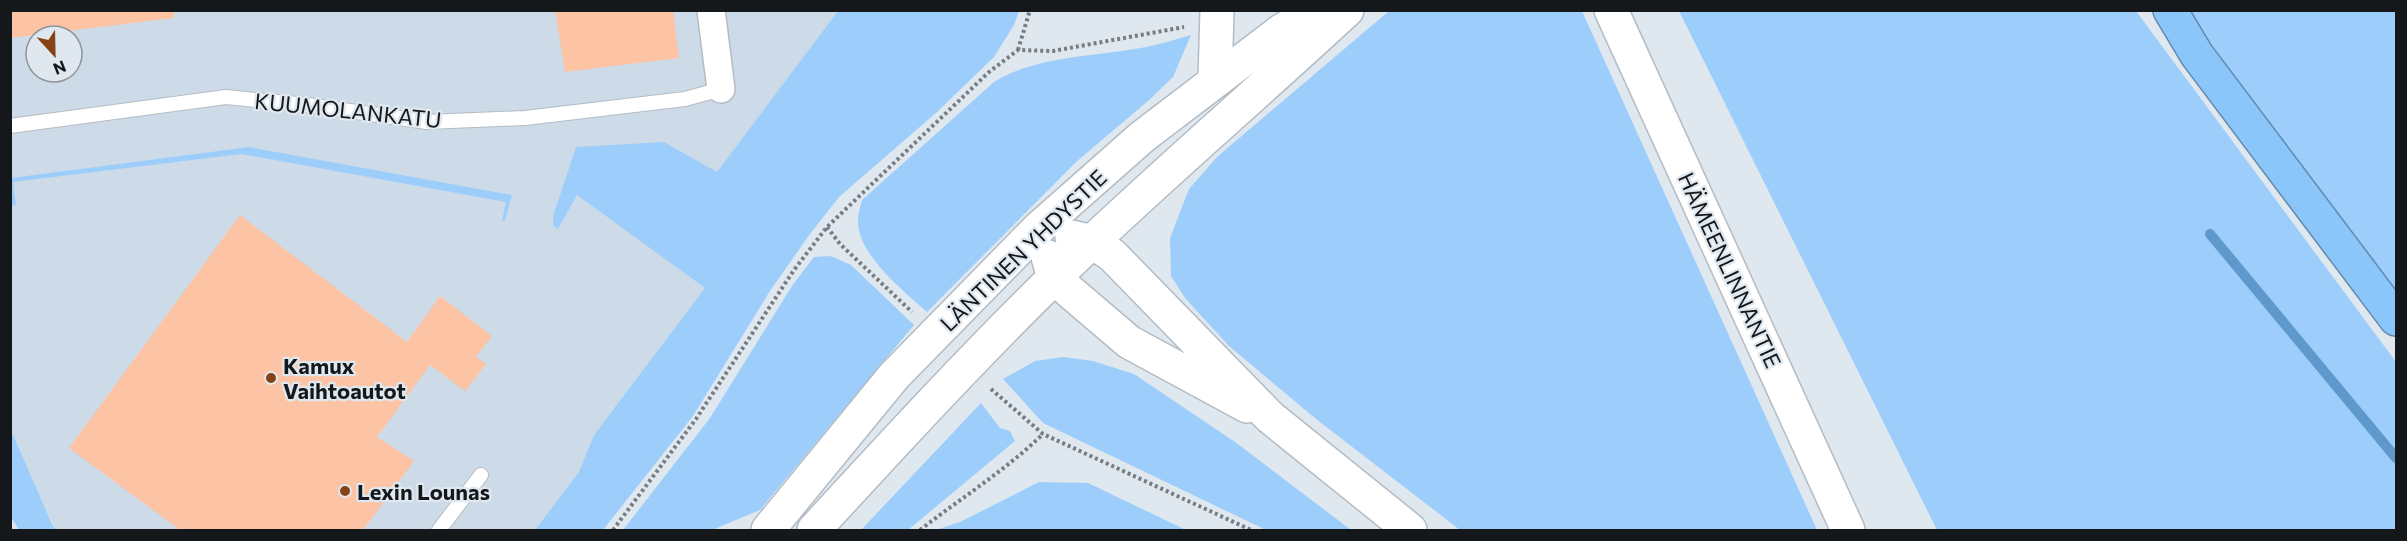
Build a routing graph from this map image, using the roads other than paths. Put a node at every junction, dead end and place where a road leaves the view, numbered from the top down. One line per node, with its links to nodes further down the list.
1 (711, 10): 9 (street)
2 (1317, 10): 7 (main road, LÄNTINEN YHDYSTIE)
3 (1347, 10): 12 (main road, LÄNTINEN YHDYSTIE)
4 (1611, 10): 21 (main road, HÄMEENLINNANTIE)
5 (2170, 10): 14 (highway)
6 (1217, 13): 8 (main road)
7 (1276, 21): 8 (main road, LÄNTINEN YHDYSTIE)
8 (1215, 80): 11 (main road, LÄNTINEN YHDYSTIE)
9 (721, 89): 10 (lane, KUUMOLANKATU)
10 (10, 126)
11 (1039, 228): 12 (main road); 13 (main road); 18 (main road, LÄNTINEN YHDYSTIE)
12 (1092, 242): 13 (main road, LÄNTINEN YHDYSTIE); 15 (main road)
13 (1054, 278): 15 (main road); 19 (main road, LÄNTINEN YHDYSTIE)
14 (2397, 319)
15 (1270, 417): 20 (main road)
16 (481, 475): 17 (lane)
17 (439, 531)
18 (768, 531)
19 (814, 531)
20 (1410, 531)
21 (1848, 531)

